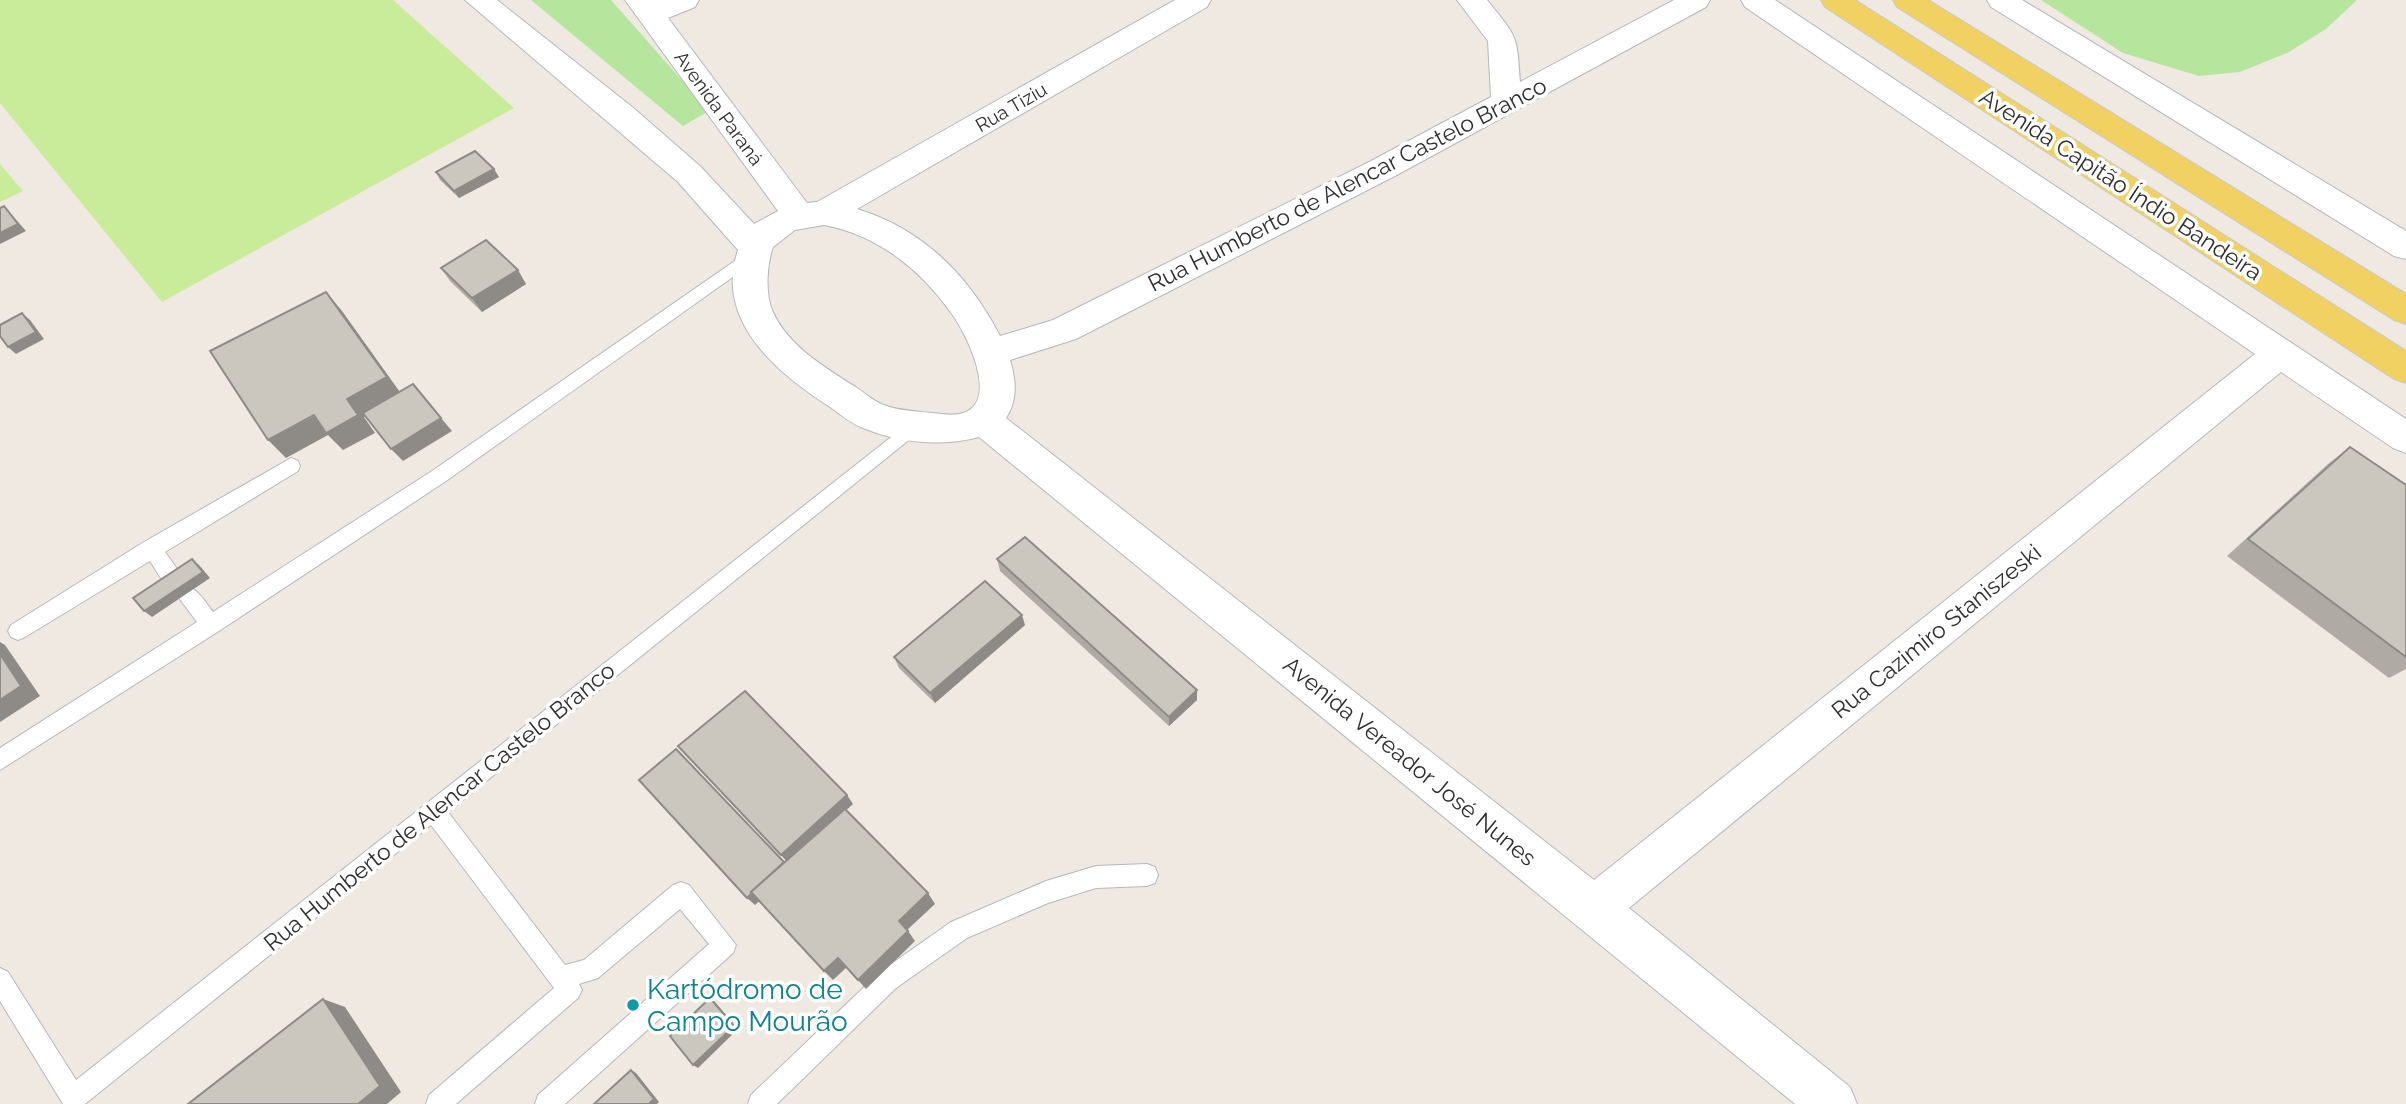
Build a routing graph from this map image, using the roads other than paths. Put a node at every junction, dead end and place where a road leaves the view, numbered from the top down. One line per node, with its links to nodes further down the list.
1 (479, 0): 12 (street)
2 (685, 0): 10 (street)
3 (1197, 0): 13 (street, Rua Tiziu)
4 (1471, 0): 11 (street)
5 (1696, 0): 11 (street, Rua Humberto de Alencar Castelo Branco)
6 (1755, 0): 18 (street)
7 (1835, 0): 19 (main road, Avenida Capitão Índio Bandeira)
8 (1907, 0): 16 (main road, Avenida Capitão Índio Bandeira)
9 (2001, 0): 14 (street)
10 (645, 7): 13 (street, Avenida Paraná)
11 (1506, 102): 17 (street, Rua Humberto de Alencar Castelo Branco)
12 (689, 174): 13 (street); 15 (street)
13 (803, 216): 15 (street); 17 (street)
14 (2406, 247)
15 (753, 250): 21 (street); 25 (lane)
16 (2406, 311)
17 (992, 352): 20 (street)
18 (2279, 354): 22 (street); 30 (street, Rua Cazimiro Staniszeski)
19 (2406, 369)
20 (984, 421): 21 (street); 30 (street, Avenida Vereador José Nunes)
21 (914, 426): 28 (lane, Rua Humberto de Alencar Castelo Branco)
22 (2406, 438)
23 (291, 466): 24 (lane)
24 (151, 548): 25 (lane); 26 (lane)
25 (212, 625): 27 (lane)
26 (18, 631)
27 (0, 760)
28 (433, 810): 31 (lane); 33 (lane, Rua Humberto de Alencar Castelo Branco)
29 (1147, 875): 36 (lane)
30 (1594, 908): 37 (street, Avenida Vereador José Nunes)
31 (560, 978): 34 (lane); 35 (lane)
32 (0, 979): 33 (lane, Rua Humberto de Alencar Castelo Branco)
33 (69, 1101)
34 (438, 1104)
35 (547, 1104)
36 (760, 1104)
37 (1833, 1104)

